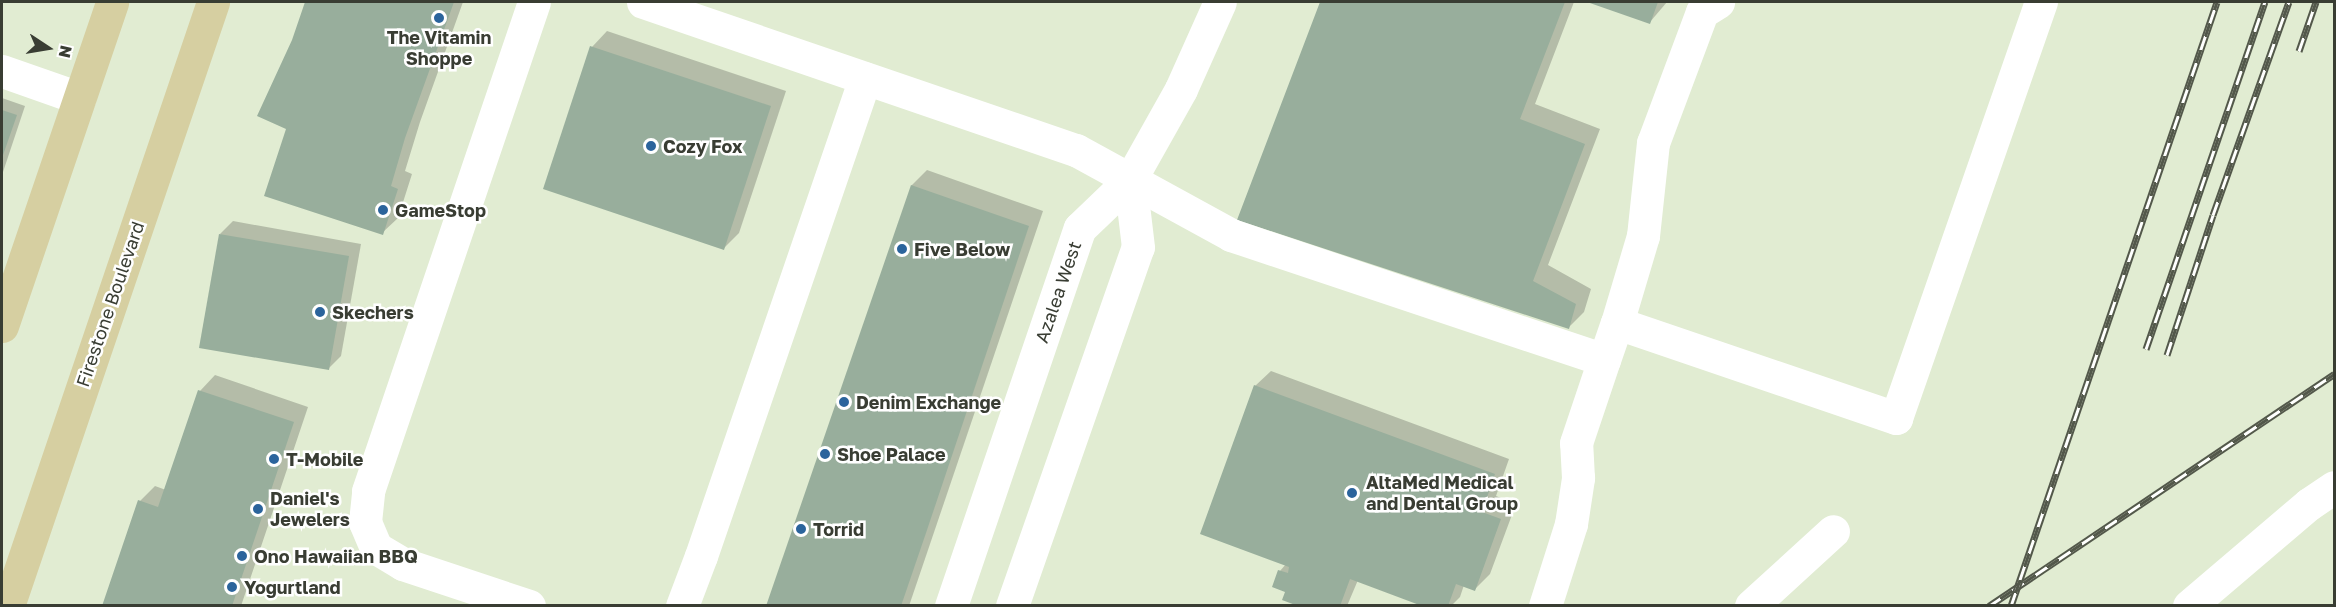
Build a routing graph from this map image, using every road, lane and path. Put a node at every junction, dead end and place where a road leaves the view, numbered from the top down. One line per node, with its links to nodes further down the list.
1 (112, 2): 11 (main road)
2 (213, 2): 18 (main road, Firestone Boulevard)
3 (534, 2): 19 (street)
4 (643, 2): 8 (street)
5 (1220, 2): 12 (street, Azalea West)
6 (1718, 2): 13 (street)
7 (2041, 2): 13 (street)
8 (677, 7): 10 (street)
9 (2, 71): 11 (street)
10 (865, 78): 12 (street); 20 (street)
11 (79, 98): 14 (main road)
12 (1130, 180): 15 (street); 21 (street, Azalea West); 22 (street)
13 (1617, 323): 15 (street)
14 (2, 326)
15 (1604, 360): 23 (street)
16 (2334, 487): 25 (street)
17 (1833, 531): 24 (street)
18 (8, 606)
19 (529, 606)
20 (682, 606)
21 (951, 606)
22 (1012, 606)
23 (1545, 606)
24 (1751, 606)
25 (2189, 606)

